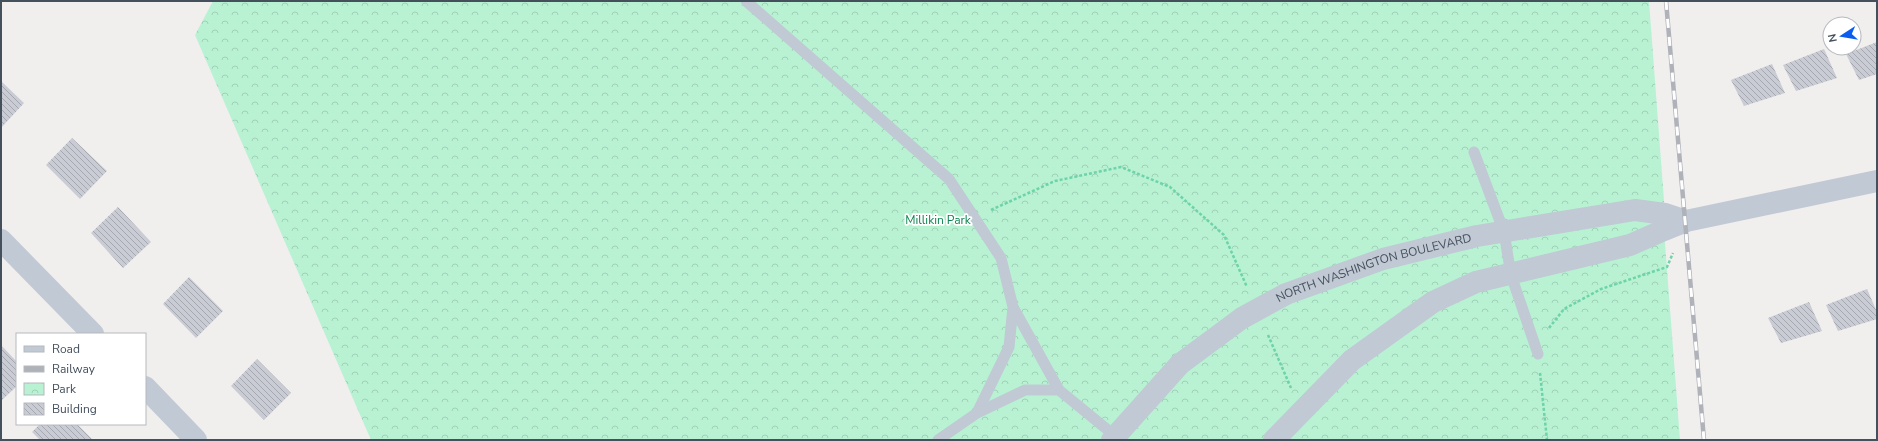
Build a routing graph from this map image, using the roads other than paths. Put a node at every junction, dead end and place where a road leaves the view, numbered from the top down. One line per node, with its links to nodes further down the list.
1 (746, 1): 8 (lane)
2 (1474, 152): 5 (lane)
3 (1877, 181): 4 (street)
4 (1686, 221): 5 (street, NORTH WASHINGTON BOULEVARD); 7 (street)
5 (1504, 232): 7 (lane); 14 (street, NORTH WASHINGTON BOULEVARD)
6 (1, 240): 9 (street)
7 (1511, 274): 10 (lane); 17 (street)
8 (1013, 307): 12 (lane); 13 (lane)
9 (92, 333)
10 (1538, 354)
11 (146, 388): 15 (street)
12 (1059, 390): 13 (lane); 14 (lane)
13 (977, 413): 16 (lane)
14 (1113, 438)
15 (196, 440)
16 (938, 440)
17 (1274, 440)

